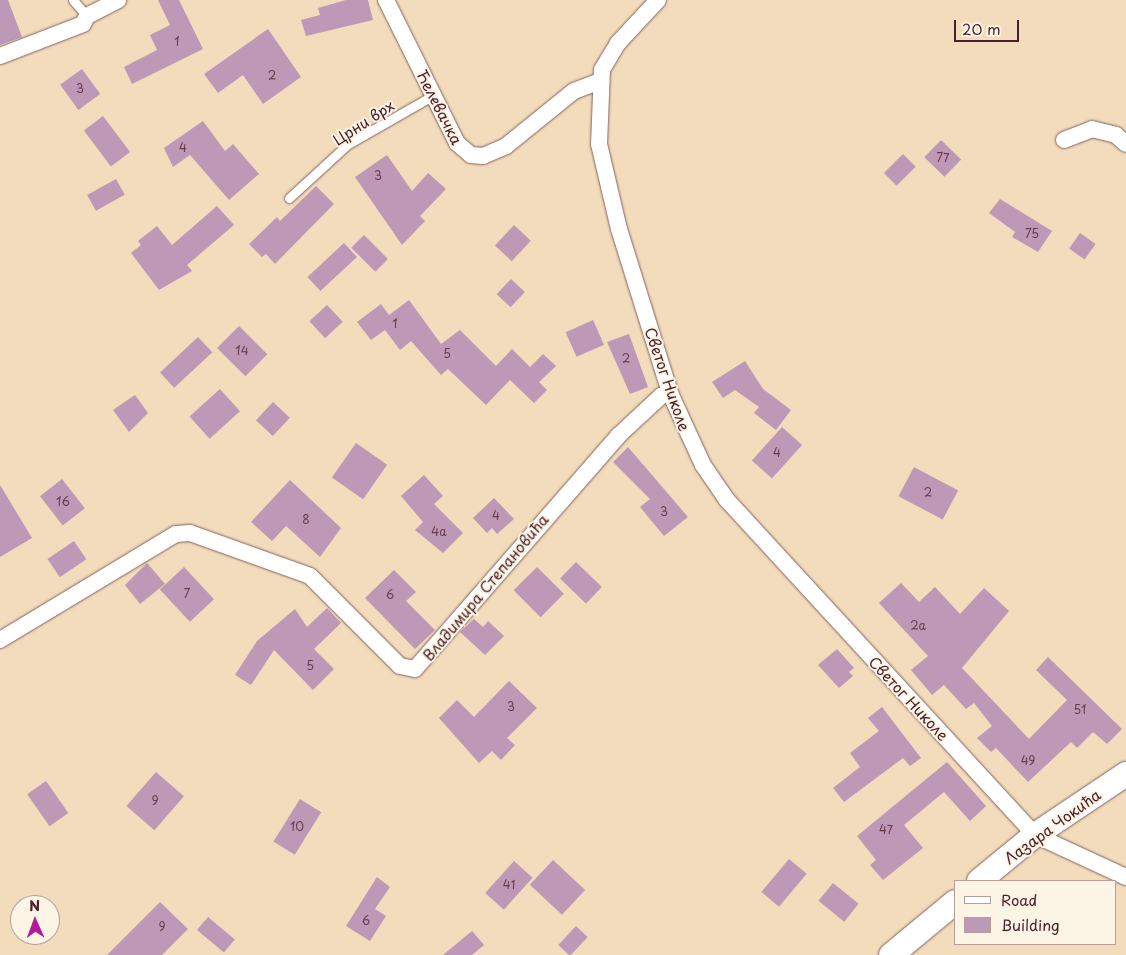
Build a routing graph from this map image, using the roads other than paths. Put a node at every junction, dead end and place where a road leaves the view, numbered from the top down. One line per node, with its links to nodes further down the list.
1 (73, 0): 5 (lane)
2 (118, 0): 5 (street)
3 (386, 0): 8 (street, Ћелевачка)
4 (658, 0): 7 (street, Светог Николе)
5 (87, 16): 6 (street)
6 (0, 56)
7 (598, 82): 8 (street, Ћелевачка); 12 (street, Светог Николе)
8 (434, 95): 11 (lane, Црни врх)
9 (1064, 140): 10 (street)
10 (1126, 144)
11 (289, 198)
12 (670, 393): 13 (street, Владимира Степановића); 15 (street, Светог Николе)
13 (0, 640)
14 (1126, 774): 15 (street, Лазара Чокића)
15 (1035, 835): 16 (street); 17 (street, Лазара Чокића)
16 (1126, 876)
17 (981, 880)
18 (954, 903): 19 (street)
19 (891, 955)

